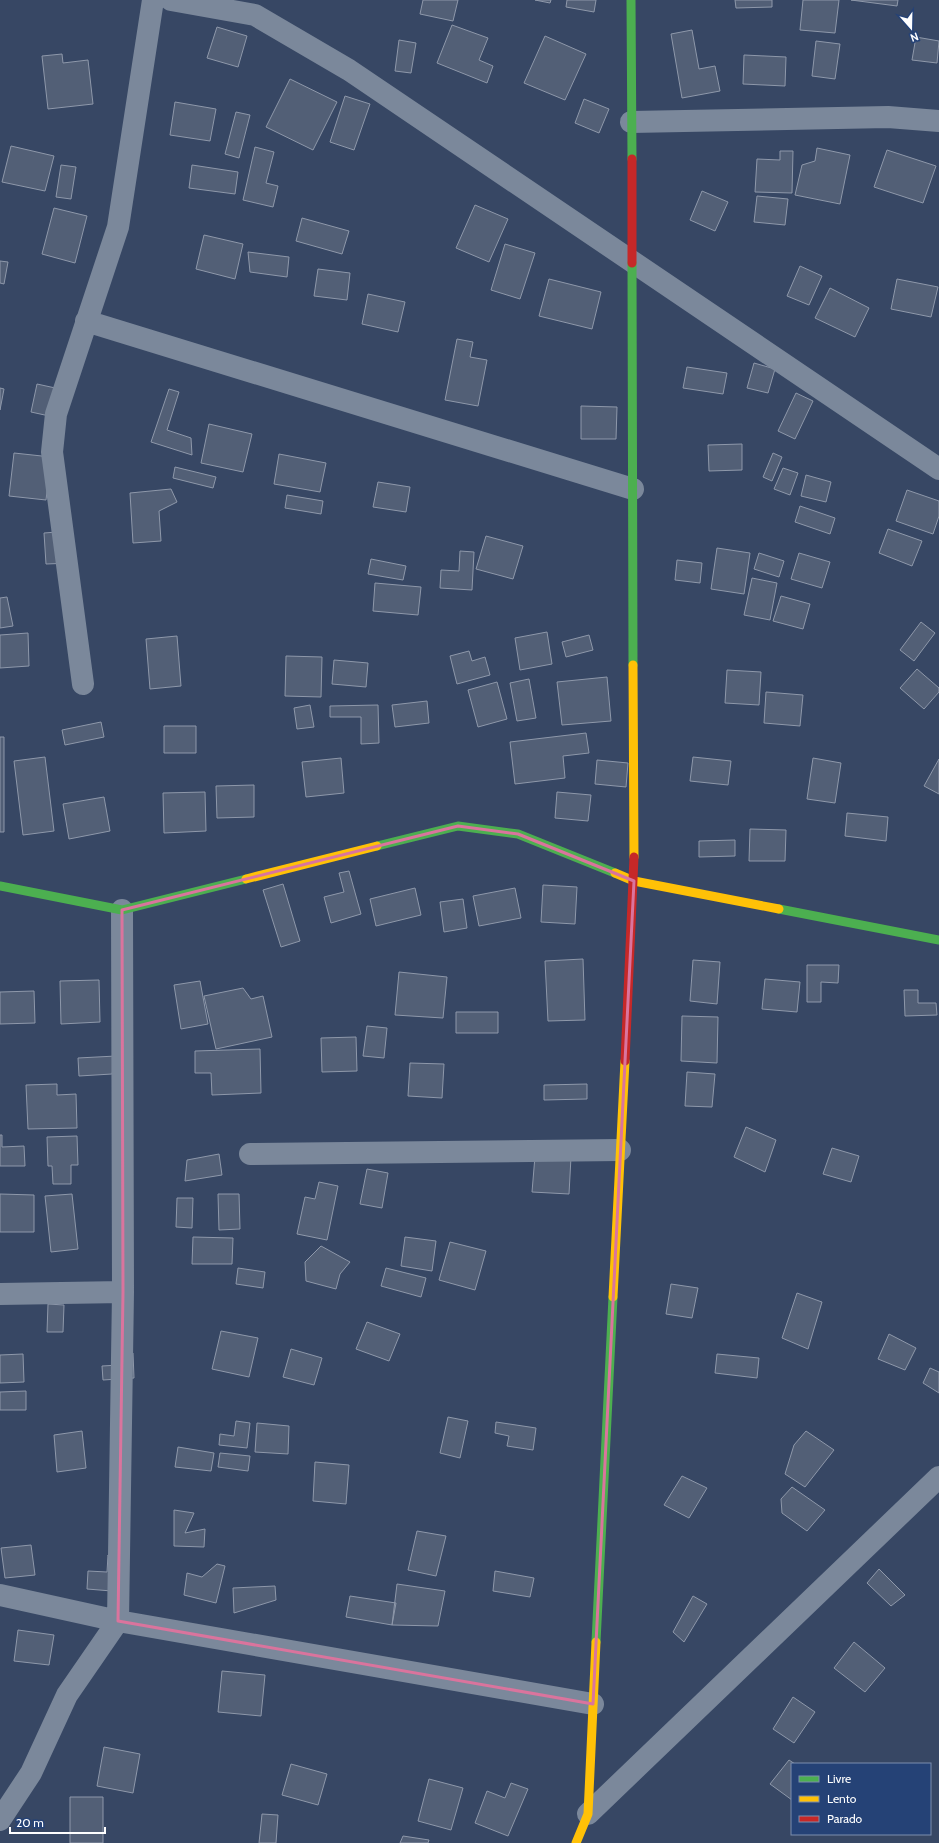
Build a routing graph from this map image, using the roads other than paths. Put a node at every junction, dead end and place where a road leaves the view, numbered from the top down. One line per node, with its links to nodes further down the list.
1 (153, 0): 7 (street)
2 (171, 0): 6 (street)
3 (631, 0): 5 (street)
4 (939, 121): 5 (street)
5 (631, 122): 6 (street)
6 (632, 261): 8 (street); 9 (street)
7 (86, 321): 9 (street); 10 (street)
8 (939, 470)
9 (633, 489): 11 (street)
10 (82, 684)
11 (634, 882): 13 (street); 14 (street); 15 (street)
12 (0, 886): 13 (street)
13 (122, 910): 17 (street)
14 (939, 940)
15 (620, 1150): 16 (street); 22 (street)
16 (250, 1154)
17 (123, 1292): 18 (street); 21 (street)
18 (0, 1294)
19 (939, 1477): 23 (street)
20 (0, 1595): 21 (street)
21 (118, 1621): 22 (street); 24 (street)
22 (593, 1704): 23 (street)
23 (588, 1814): 25 (street)
24 (0, 1820)
25 (576, 1843)

